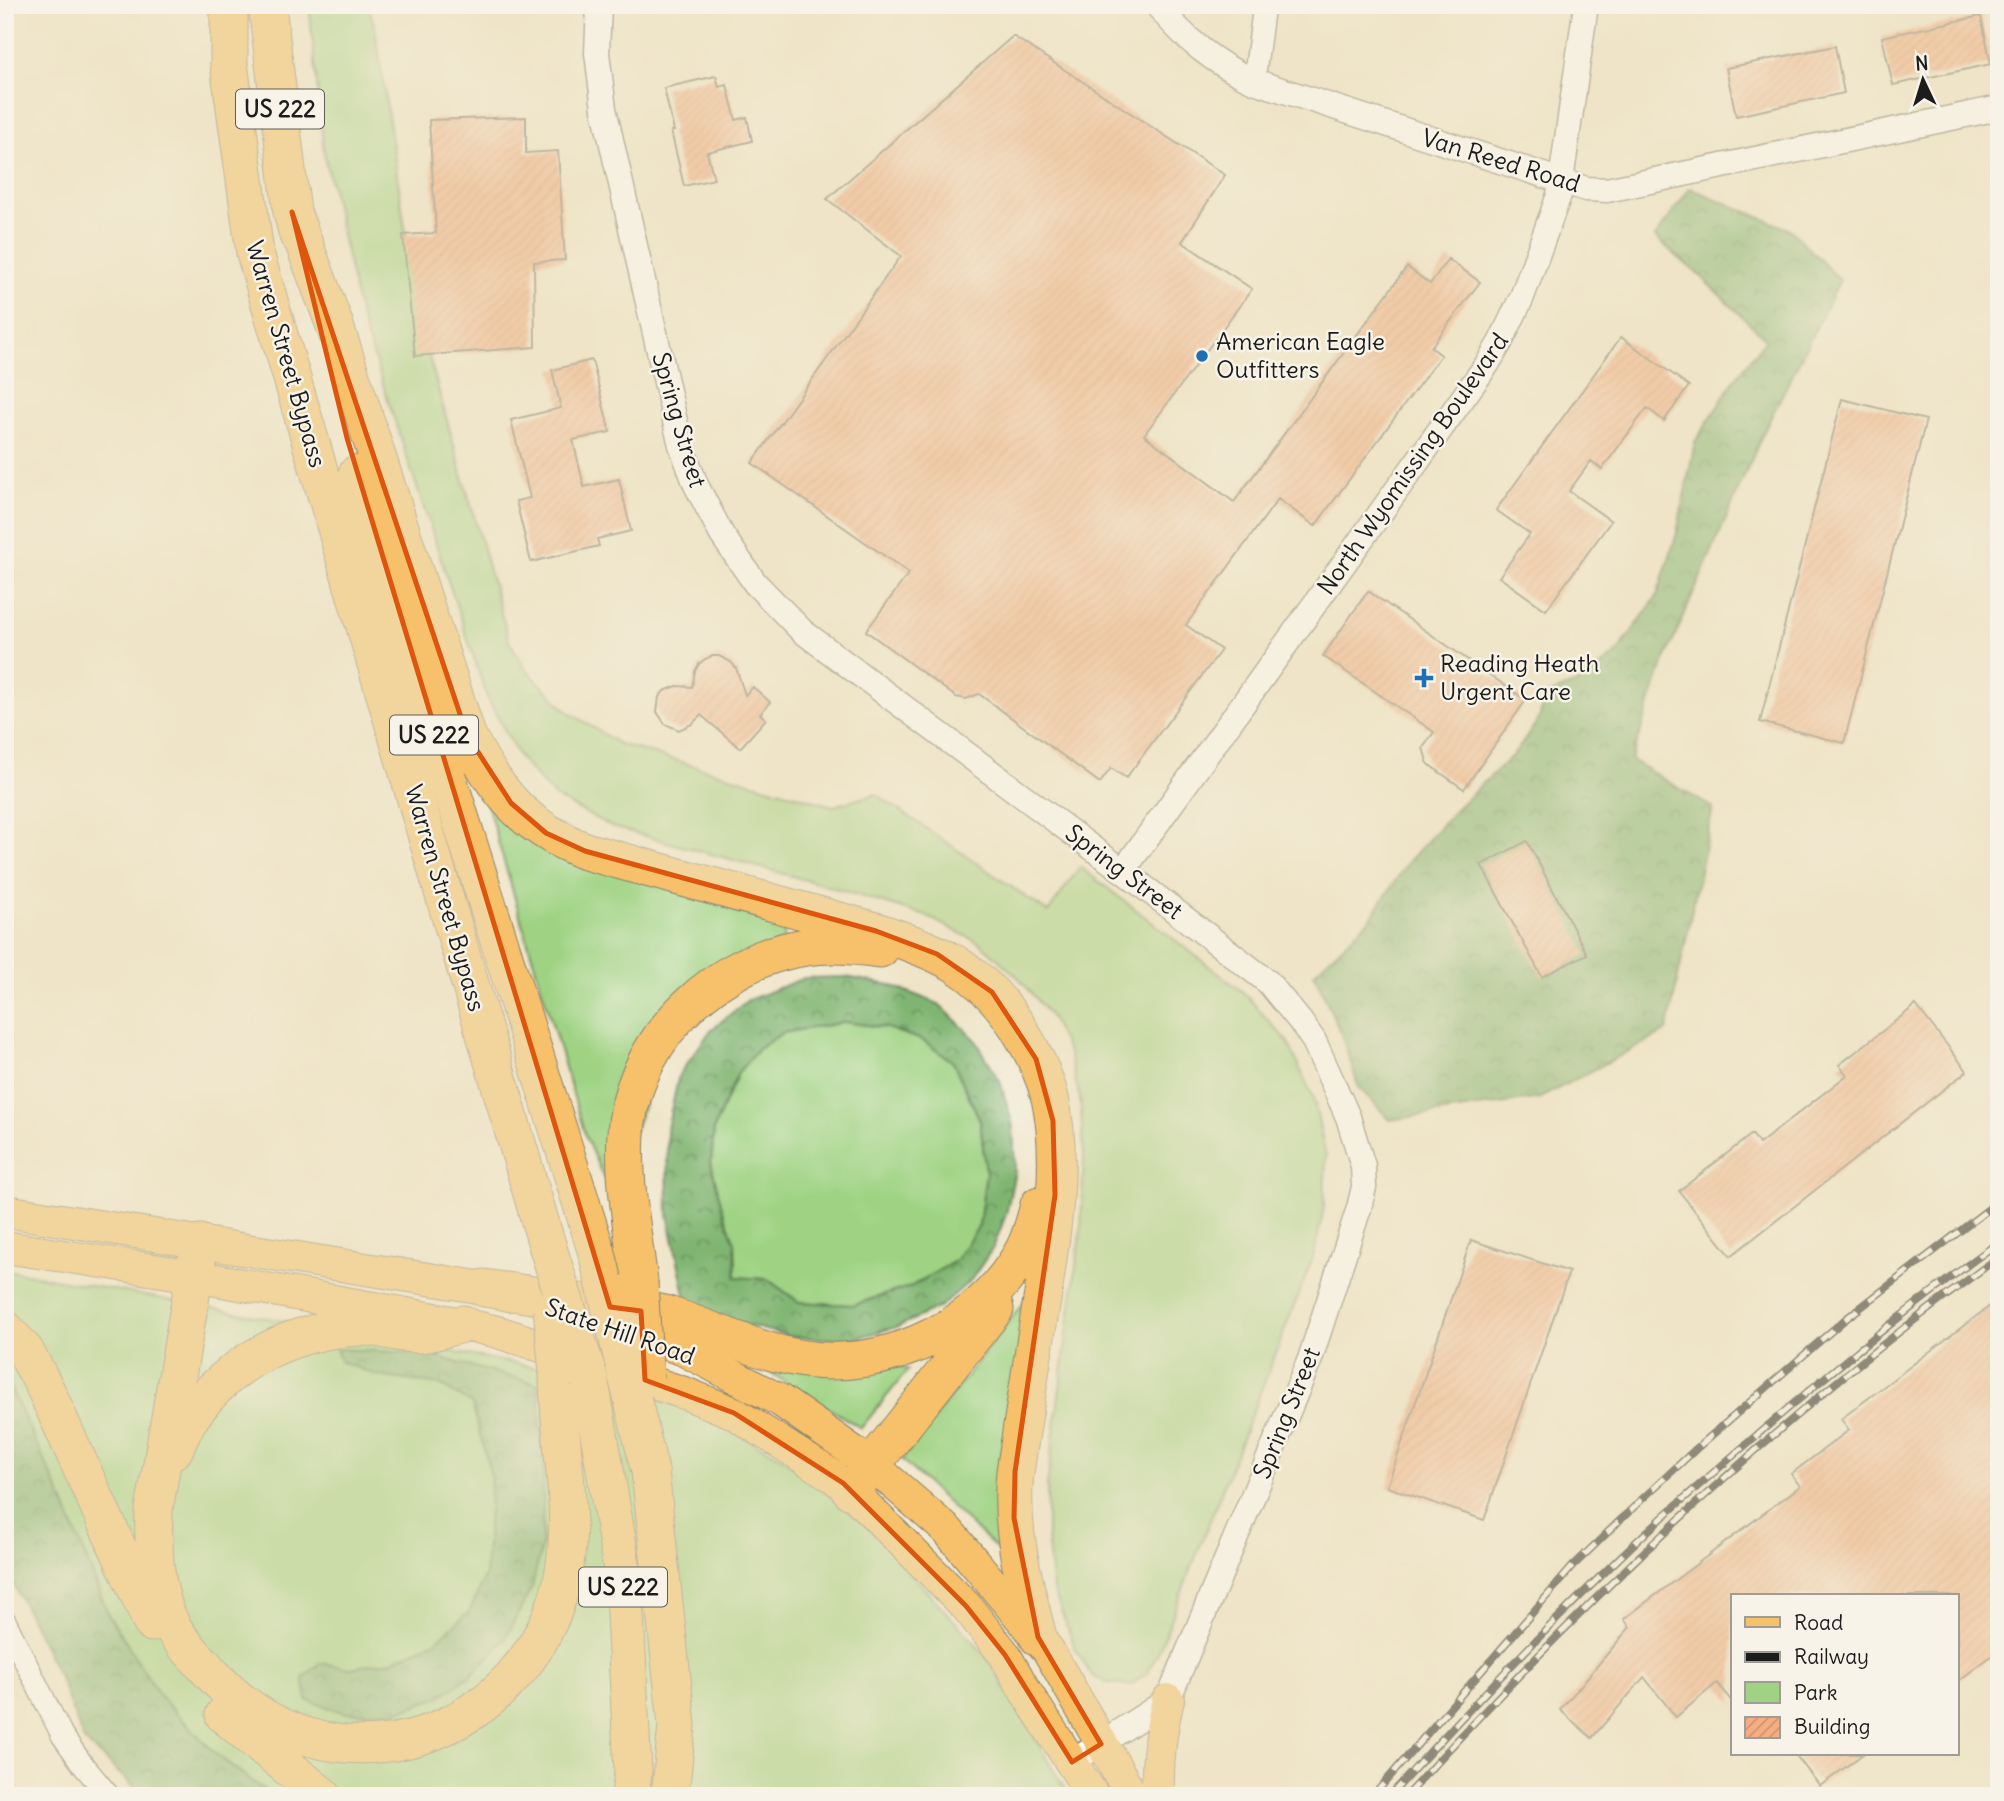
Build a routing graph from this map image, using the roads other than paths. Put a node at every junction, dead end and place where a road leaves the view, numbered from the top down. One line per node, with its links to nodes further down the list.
1 (221, 5): 8 (highway)
2 (229, 5): 8 (highway, Warren Street Bypass / US 222)
3 (267, 5): 12 (highway, Warren Street Bypass / US 222)
4 (599, 5): 13 (street, Spring Street)
5 (1157, 5): 9 (street, Van Reed Road)
6 (1264, 5): 9 (street)
7 (1586, 5): 11 (street, North Wyomissing Boulevard)
8 (229, 64): 22 (highway, Warren Street Bypass / US 222, bridge)
9 (1254, 81): 11 (street, Van Reed Road)
10 (1999, 108): 11 (street, Van Reed Road)
11 (1561, 182): 13 (street, North Wyomissing Boulevard)
12 (292, 212): 14 (highway); 23 (highway, Warren Street Bypass / US 222, bridge)
13 (1123, 871): 29 (street, Spring Street)
14 (1055, 1195): 24 (highway); 28 (highway)
15 (5, 1212): 17 (main road, State Hill Road)
16 (5, 1247): 17 (main road, State Hill Road)
17 (188, 1258): 18 (main road, State Hill Road); 20 (main road, State Hill Road); 25 (highway); 26 (highway)
18 (484, 1288): 19 (highway); 24 (main road, State Hill Road)
19 (970, 1313): 23 (highway, bridge); 24 (highway)
20 (463, 1324): 24 (main road, State Hill Road); 25 (highway)
21 (5, 1329): 26 (highway)
22 (574, 1377): 25 (highway); 34 (highway, Warren Street Bypass / US 222)
23 (650, 1471): 35 (highway, Warren Street Bypass / US 222)
24 (853, 1471): 28 (main road, State Hill Road); 31 (main road, State Hill Road)
25 (159, 1483)
26 (142, 1600): 33 (highway)
27 (5, 1621): 32 (street)
28 (1038, 1637): 30 (main road, State Hill Road)
29 (1168, 1700): 30 (street); 38 (main road)
30 (1101, 1744): 31 (street); 37 (main road, State Hill Road)
31 (1072, 1762): 36 (main road, State Hill Road)
32 (109, 1796)
33 (323, 1796)
34 (630, 1796)
35 (670, 1796)
36 (1093, 1796)
37 (1132, 1796)
38 (1158, 1796)

